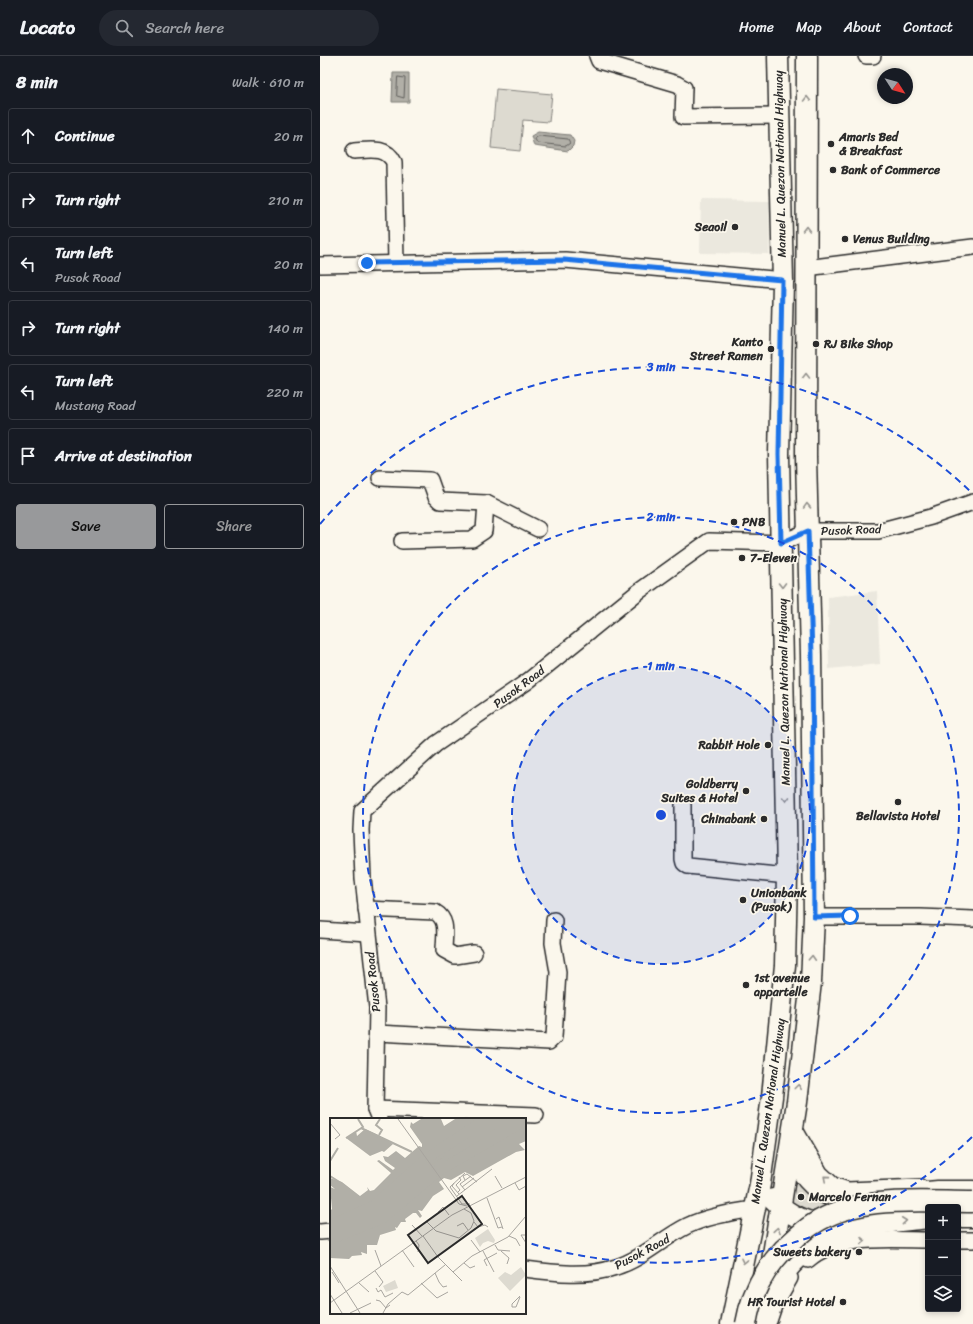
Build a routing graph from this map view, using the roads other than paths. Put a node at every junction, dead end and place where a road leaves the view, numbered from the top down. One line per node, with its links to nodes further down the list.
1 (597, 56): 6 (street)
2 (778, 56): 6 (main road, Manuel L. Quezon National Highway)
3 (807, 56): 11 (main road, Manuel L. Quezon National Highway, one-way to 3)
4 (866, 56): 5 (street)
5 (873, 56)
6 (778, 116): 12 (main road, Manuel L. Quezon National Highway)
7 (354, 151): 9 (street)
8 (973, 247): 11 (street)
9 (396, 263): 10 (street); 12 (street)
10 (320, 265)
11 (806, 268): 17 (main road, Manuel L. Quezon National Highway, one-way to 11)
12 (782, 280): 19 (main road, Manuel L. Quezon National Highway)
13 (380, 478): 14 (street)
14 (486, 502): 16 (street); 18 (street)
15 (973, 502): 17 (street, Pusok Road)
16 (538, 529)
17 (808, 531): 19 (street, Pusok Road); 23 (main road, Manuel L. Quezon National Highway)
18 (402, 541)
19 (781, 543): 21 (main road, Manuel L. Quezon National Highway, one-way to 21); 22 (street, Pusok Road)
20 (683, 805): 21 (street)
21 (787, 876): 29 (main road, Manuel L. Quezon National Highway)
22 (366, 909): 27 (street, Pusok Road); 28 (street)
23 (814, 917): 24 (street); 30 (main road, Manuel L. Quezon National Highway, one-way to 23)
24 (973, 919)
25 (554, 920): 31 (street)
26 (320, 930): 27 (street)
27 (368, 933): 31 (street, Pusok Road)
28 (474, 953)
29 (783, 996): 30 (main road); 35 (main road, Manuel L. Quezon National Highway)
30 (809, 997): 34 (main road, Manuel L. Quezon National Highway, one-way to 30)
31 (377, 1033): 32 (street, Pusok Road)
32 (377, 1114): 33 (street)
33 (536, 1115)
34 (793, 1126): 36 (street, one-way to 34); 37 (main road); 39 (main road, Manuel L. Quezon National Highway)
35 (760, 1184): 39 (main road); 40 (main road, Manuel L. Quezon National Highway)
36 (973, 1185)
37 (973, 1191)
38 (973, 1202): 53 (main road, bridge)
39 (781, 1207): 44 (main road); 51 (main road, Manuel L. Quezon National Highway, one-way to 39)
40 (755, 1209): 50 (street, Pusok Road); 52 (main road, Manuel L. Quezon National Highway, one-way to 52)
41 (961, 1217): 42 (main road)
42 (973, 1217)
43 (925, 1218): 44 (main road, one-way to 43)
44 (861, 1226): 51 (main road)
45 (330, 1231): 46 (street)
46 (320, 1232)
47 (925, 1240): 55 (street, one-way to 47)
48 (961, 1240): 49 (street)
49 (973, 1240)
50 (526, 1269)
51 (767, 1296): 54 (main road, Manuel L. Quezon National Highway)
52 (731, 1324)
53 (746, 1324)
54 (762, 1324)
55 (768, 1324)

